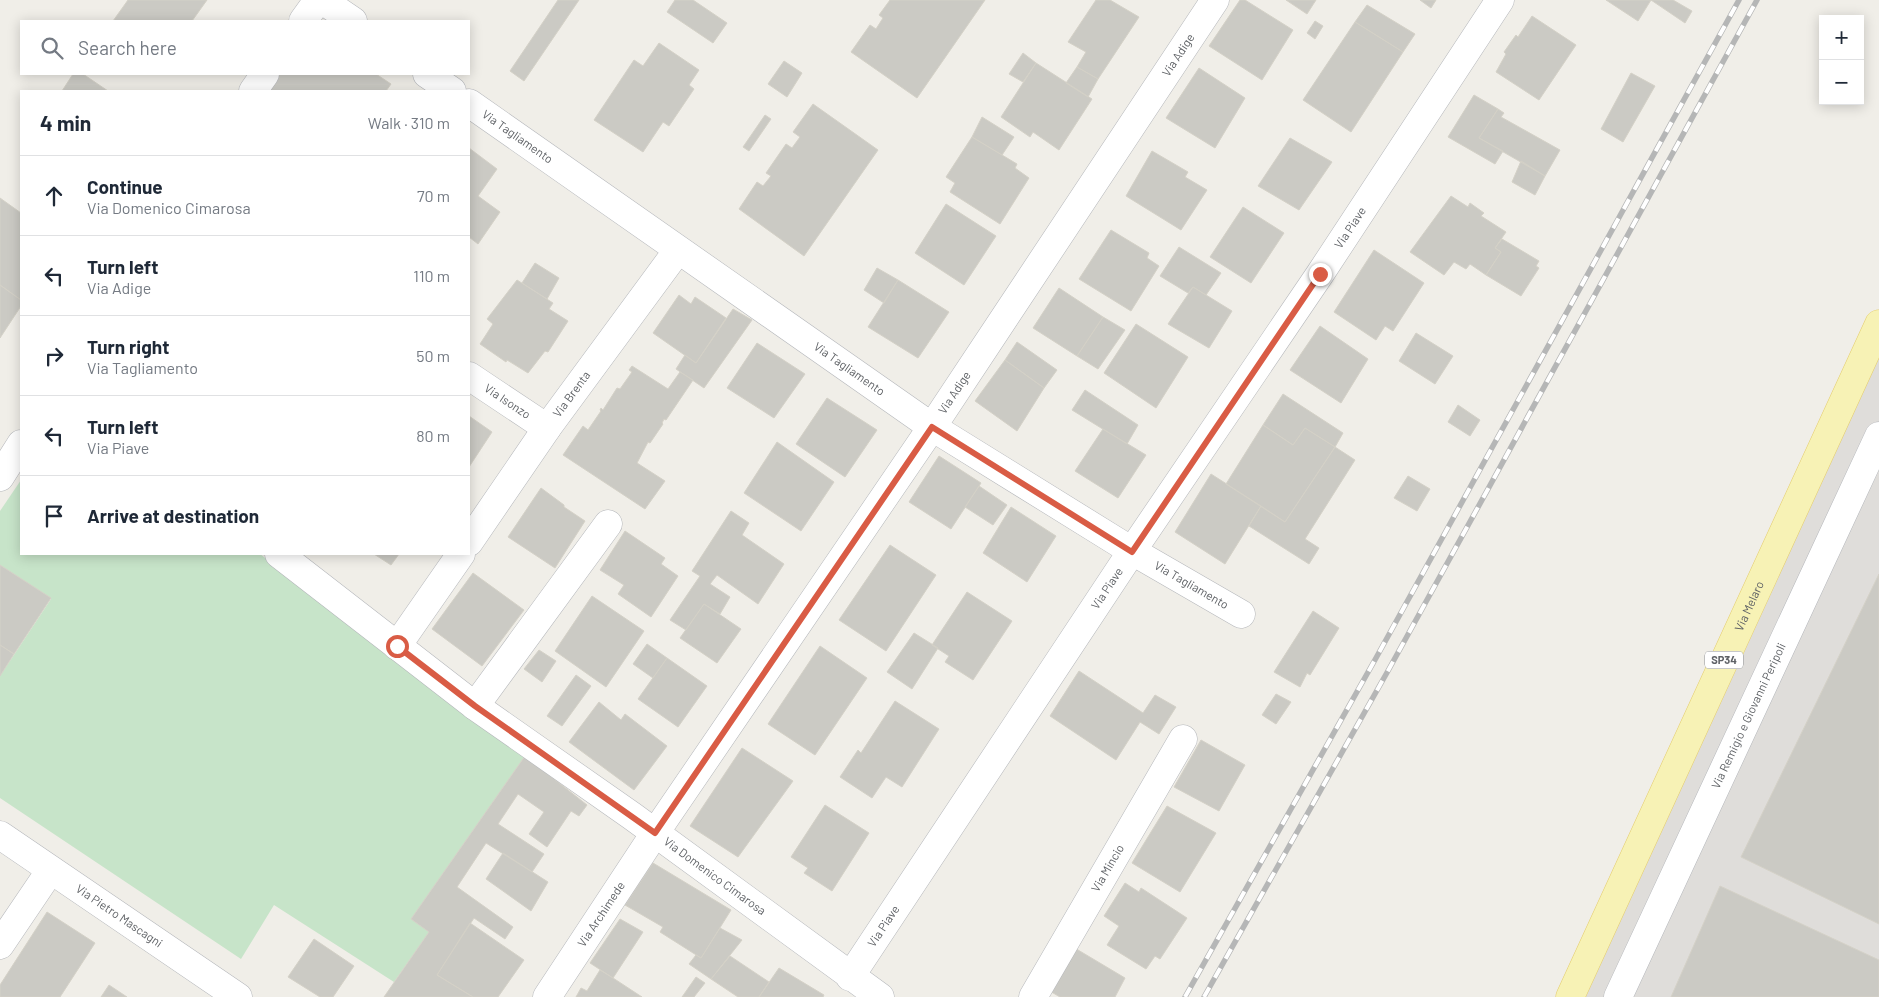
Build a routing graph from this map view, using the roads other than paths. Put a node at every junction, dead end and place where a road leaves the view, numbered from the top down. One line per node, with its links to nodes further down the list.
1 (318, 0): 5 (street)
2 (322, 0): 6 (street)
3 (1215, 0): 15 (street, Via Adige)
4 (1500, 0): 22 (street, Via Piave)
5 (304, 20)
6 (352, 20)
7 (264, 75): 9 (street)
8 (428, 75): 10 (street)
9 (254, 90)
10 (451, 90)
11 (470, 104): 12 (street, Via Tagliamento)
12 (678, 250): 15 (street, Via Tagliamento); 16 (street, Via Brenta)
13 (1879, 324): 38 (main road, Via Melaro / SP34)
14 (470, 377): 16 (street, Via Isonzo)
15 (932, 427): 22 (street, Via Tagliamento); 29 (street, Via Adige)
16 (547, 428): 21 (street, Via Brenta)
17 (1879, 436): 39 (street, Via Remigio e Giovanni Peripoli)
18 (20, 446): 19 (street)
19 (0, 477)
20 (608, 524): 27 (street)
21 (470, 541)
22 (1132, 552): 25 (street, Via Tagliamento); 33 (street, Via Piave)
23 (280, 555): 26 (street, Via Domenico Cimarosa)
24 (460, 555): 26 (street)
25 (1241, 614)
26 (397, 646): 27 (street, Via Domenico Cimarosa)
27 (475, 706): 29 (street, Via Domenico Cimarosa)
28 (1183, 739): 37 (street, Via Mincio)
29 (655, 833): 33 (street, Via Domenico Cimarosa); 35 (street, Via Archimede)
30 (0, 835): 31 (street, Via Pietro Mascagni)
31 (50, 871): 32 (street); 34 (street, Via Pietro Mascagni)
32 (0, 945)
33 (850, 977): 36 (street, Via Domenico Cimarosa)
34 (238, 997)
35 (547, 997)
36 (880, 997)
37 (1033, 997)
38 (1570, 997)
39 (1618, 997)

